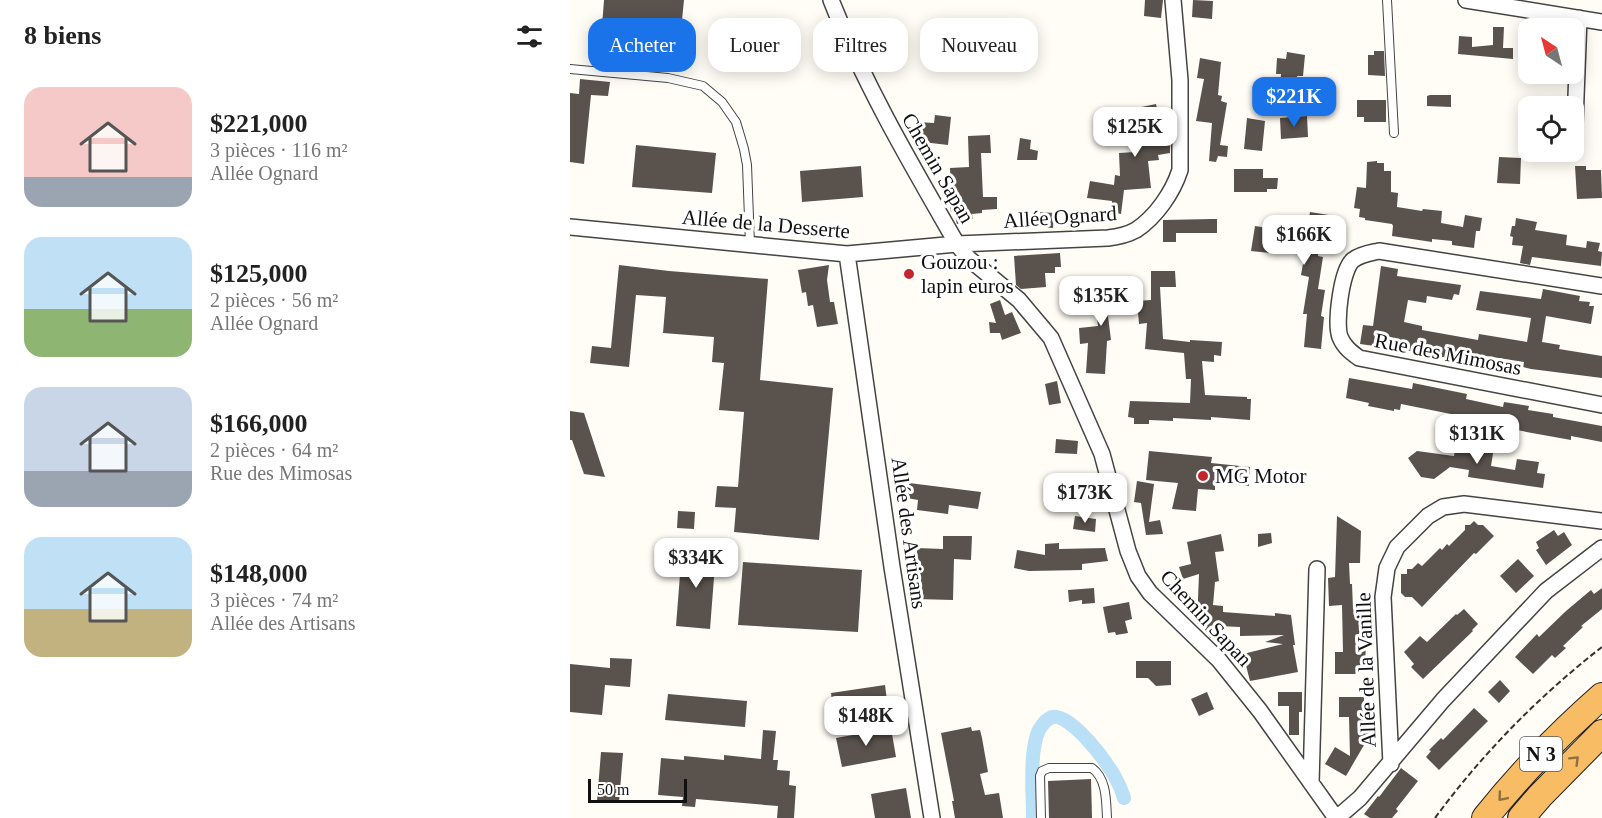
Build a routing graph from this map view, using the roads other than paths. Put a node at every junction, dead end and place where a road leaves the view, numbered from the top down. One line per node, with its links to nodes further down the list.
1 (831, 0): 12 (street, Chemin Sapan)
2 (1173, 0): 12 (street, Allée Ognard)
3 (1387, 0): 9 (lane)
4 (1466, 0): 5 (street)
5 (1580, 18)
6 (1584, 19): 7 (street)
7 (1602, 22)
8 (570, 69): 11 (lane)
9 (1394, 133)
10 (570, 227): 11 (street, Allée de la Desserte)
11 (750, 244): 13 (street, Allée de la Desserte)
12 (957, 244): 13 (street, Allée de la Desserte); 22 (street, Chemin Sapan)
13 (847, 254): 23 (street, Allée des Artisans)
14 (1602, 286): 15 (street, Rue des Mimosas)
15 (1602, 405)
16 (1602, 521): 21 (street, Allée de la Vanille)
17 (1602, 548): 21 (street)
18 (1317, 569): 22 (street)
19 (1602, 696): 27 (highway, N 3, one-way to 27)
20 (1602, 733): 28 (highway, N 3, one-way to 20)
21 (1391, 764): 26 (street)
22 (1311, 783): 26 (street, Chemin Sapan)
23 (932, 818)
24 (1041, 818): 25 (lane)
25 (1107, 818)
26 (1336, 818)
27 (1485, 818)
28 (1521, 818)

